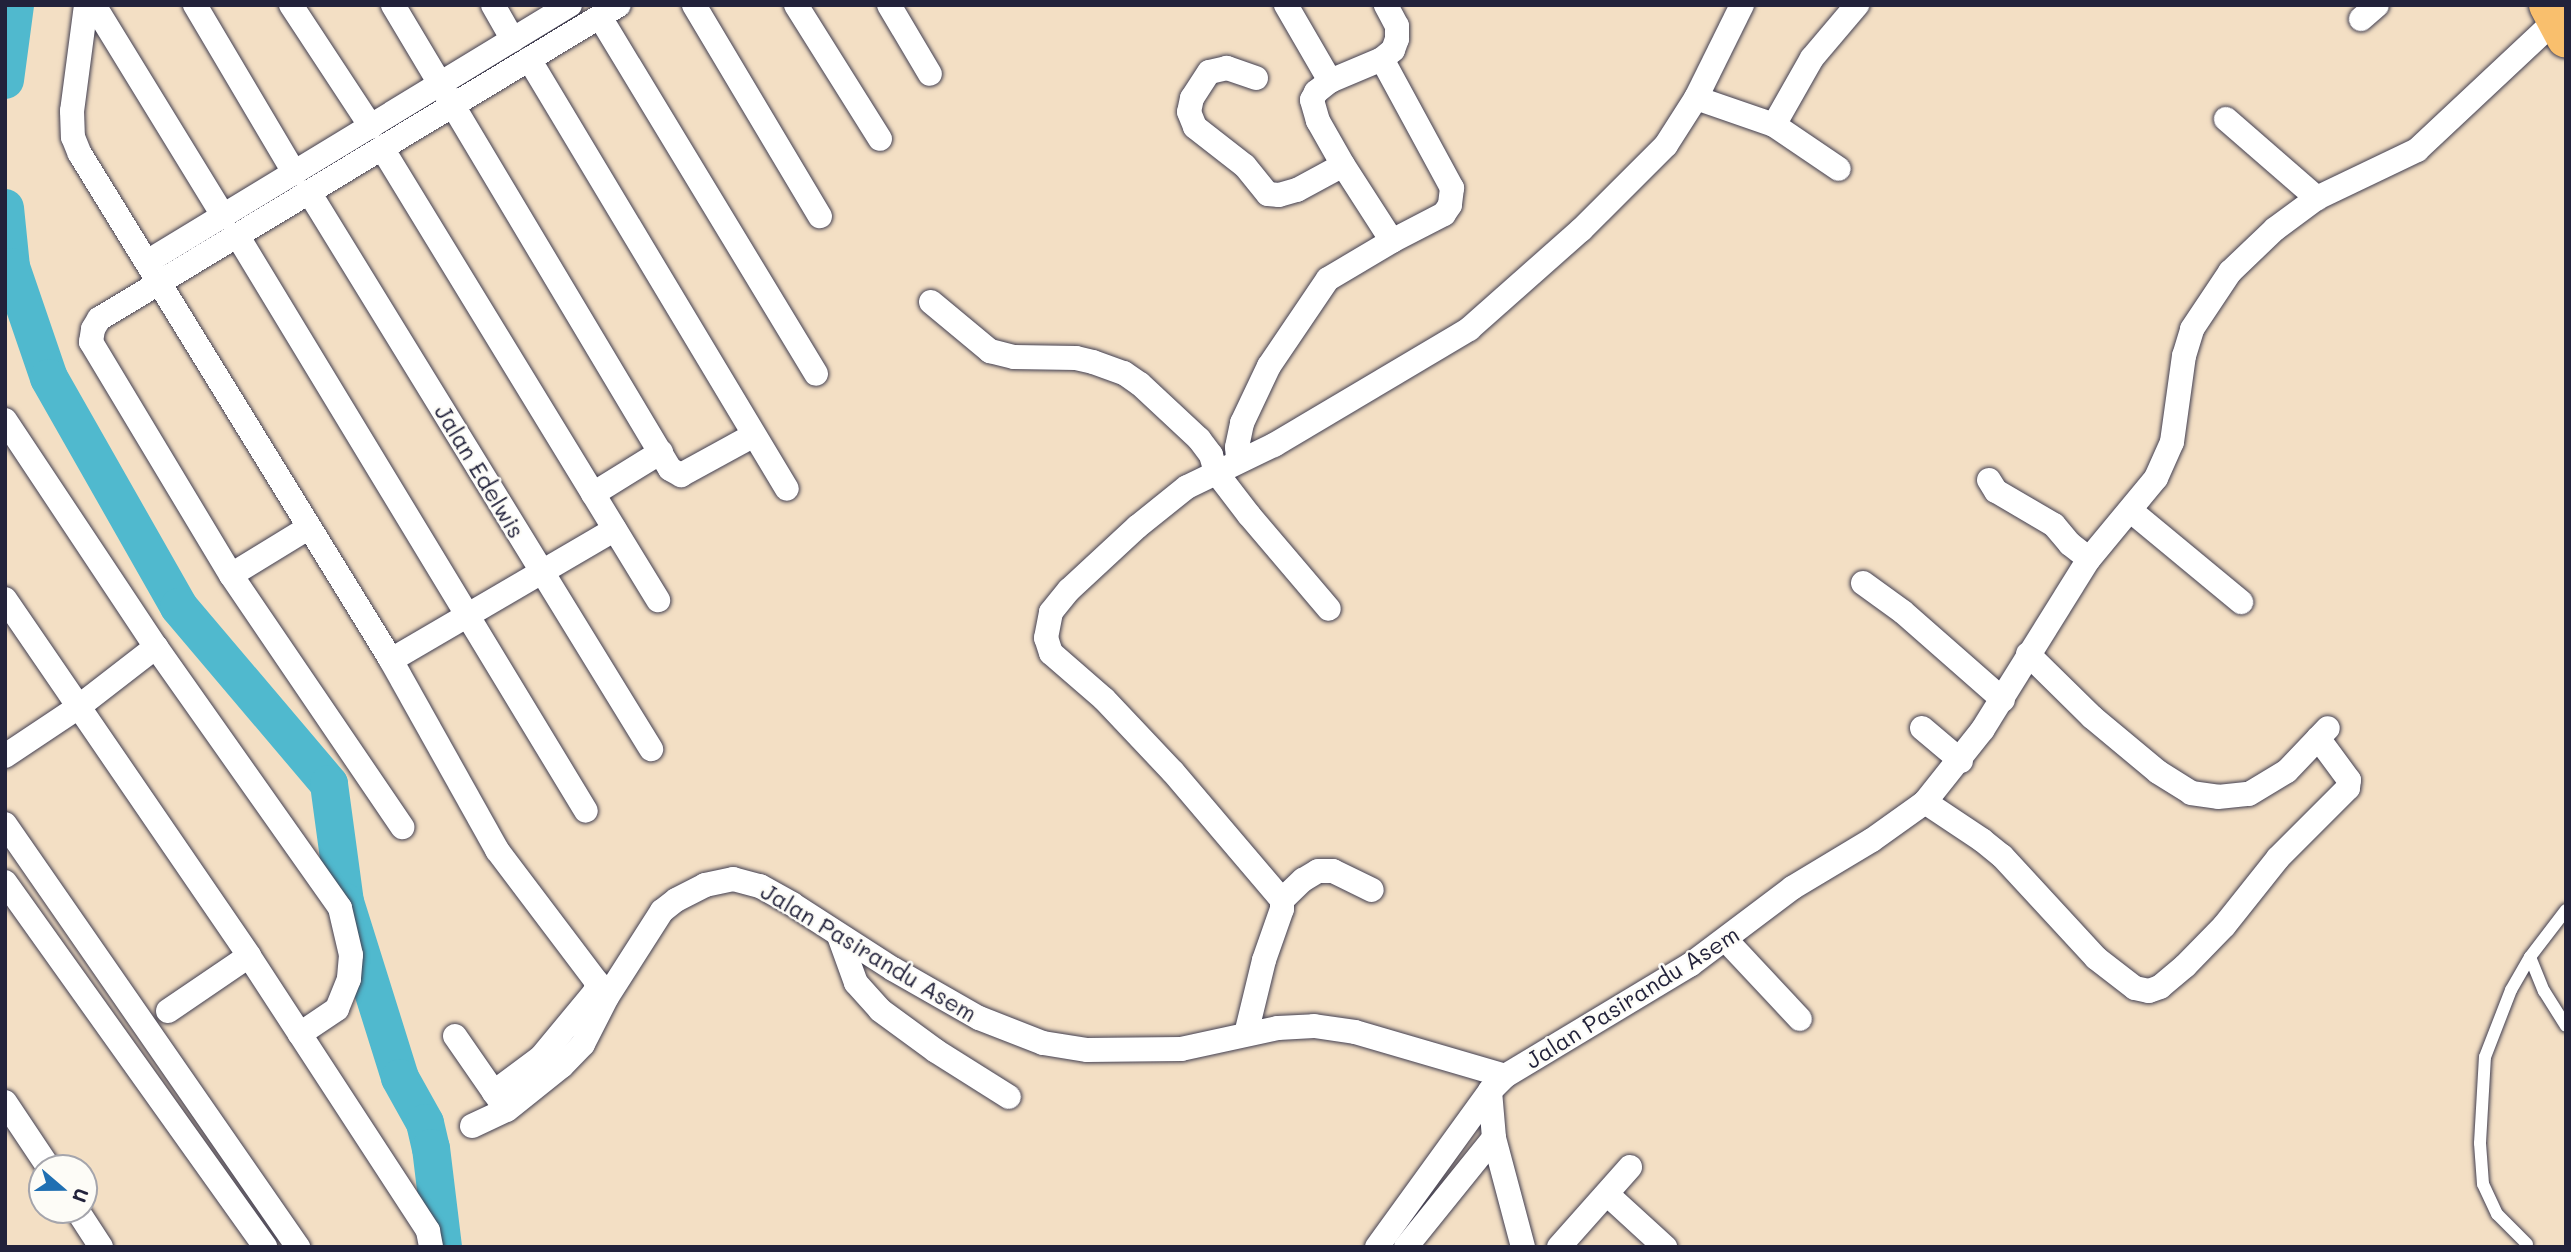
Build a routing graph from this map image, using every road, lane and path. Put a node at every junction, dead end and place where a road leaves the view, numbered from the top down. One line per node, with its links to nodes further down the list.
1 (86, 5): 36 (street)
2 (94, 5): 34 (street)
3 (195, 5): 31 (street, Jalan Edelwis)
4 (291, 5): 27 (street)
5 (393, 5): 23 (street)
6 (493, 5): 17 (street)
7 (570, 5): 17 (street)
8 (694, 5): 33 (street)
9 (796, 5): 28 (street)
10 (889, 5): 20 (street)
11 (1286, 5): 22 (street)
12 (1386, 5): 19 (street)
13 (1742, 5): 24 (street)
14 (1857, 5): 26 (street)
15 (609, 11): 18 (street); 38 (street)
16 (2556, 22): 32 (street, Jalan Pasirandu Asem)
17 (513, 40): 23 (street)
18 (530, 59): 23 (street); 40 (street)
19 (1382, 59): 22 (street); 35 (street)
20 (930, 75)
21 (1256, 78): 29 (street)
22 (1330, 81): 29 (street)
23 (447, 95): 27 (street); 41 (street)
24 (1696, 98): 26 (street); 42 (street)
25 (2226, 119): 32 (street)
26 (1774, 125): 30 (street)
27 (376, 138): 31 (street); 45 (street)
28 (880, 139)
29 (1343, 165): 35 (street)
30 (1839, 169)
31 (302, 183): 34 (street); 50 (street, Jalan Edelwis)
32 (2317, 198): 46 (street, Jalan Pasirandu Asem)
33 (820, 216)
34 (231, 226): 36 (street); 57 (street)
35 (1392, 241): 42 (street)
36 (153, 273): 47 (street); 51 (street)
37 (930, 302): 42 (street)
38 (816, 374)
39 (5, 420): 58 (street)
40 (754, 435): 41 (street); 44 (street)
41 (661, 452): 45 (street)
42 (1227, 466): 56 (street); 73 (street)
43 (1989, 480): 49 (street)
44 (787, 489)
45 (593, 494): 48 (street)
46 (2131, 511): 49 (street, Jalan Pasirandu Asem); 55 (street)
47 (308, 528): 51 (street); 60 (street)
48 (615, 529): 50 (street); 54 (street)
49 (2089, 559): 59 (street, Jalan Pasirandu Asem)
50 (542, 572): 57 (street); 64 (street, Jalan Edelwis)
51 (231, 575): 70 (street)
52 (1863, 583): 61 (street)
53 (5, 599): 62 (street)
54 (658, 600)
55 (2241, 602)
56 (1329, 609)
57 (467, 615): 60 (street); 68 (street)
58 (156, 647): 62 (street); 82 (street)
59 (2028, 654): 61 (street, Jalan Pasirandu Asem); 67 (street)
60 (391, 660): 87 (street)
61 (2003, 700): 66 (street, Jalan Pasirandu Asem)
62 (77, 708): 65 (street); 77 (street)
63 (1922, 729): 66 (street)
64 (651, 749)
65 (5, 756)
66 (1961, 761): 67 (street, Jalan Pasirandu Asem)
67 (1925, 802): 76 (street, Jalan Pasirandu Asem)
68 (586, 811)
69 (5, 824): 98 (street)
70 (402, 827)
71 (5, 882): 97 (street)
72 (1372, 890): 73 (street)
73 (1282, 901): 83 (street)
74 (2566, 910): 78 (lane)
75 (839, 936): 83 (street, Jalan Pasirandu Asem); 86 (street); 87 (street, Jalan Pasirandu Asem)
76 (1726, 940): 80 (street); 85 (street, Jalan Pasirandu Asem)
77 (249, 956): 79 (street); 82 (street)
78 (2530, 957): 81 (lane); 95 (lane)
79 (168, 1011)
80 (1800, 1019)
81 (2566, 1027)
82 (300, 1034): 99 (street)
83 (1245, 1034): 85 (street, Jalan Pasirandu Asem)
84 (455, 1036): 87 (street)
85 (1498, 1084): 90 (street); 100 (street)
86 (1009, 1097)
87 (500, 1101): 89 (street, Jalan Pasirandu Asem)
88 (5, 1102): 91 (street)
89 (472, 1126)
90 (1494, 1138): 101 (street); 102 (street)
91 (40, 1154)
92 (1630, 1167): 93 (street)
93 (1607, 1194): 103 (street); 104 (street)
94 (86, 1224): 96 (street)
95 (2527, 1244)
96 (101, 1247)
97 (265, 1247)
98 (298, 1247)
99 (431, 1247)
100 (1377, 1247)
101 (1405, 1247)
102 (1523, 1247)
103 (1559, 1247)
104 (1665, 1247)

